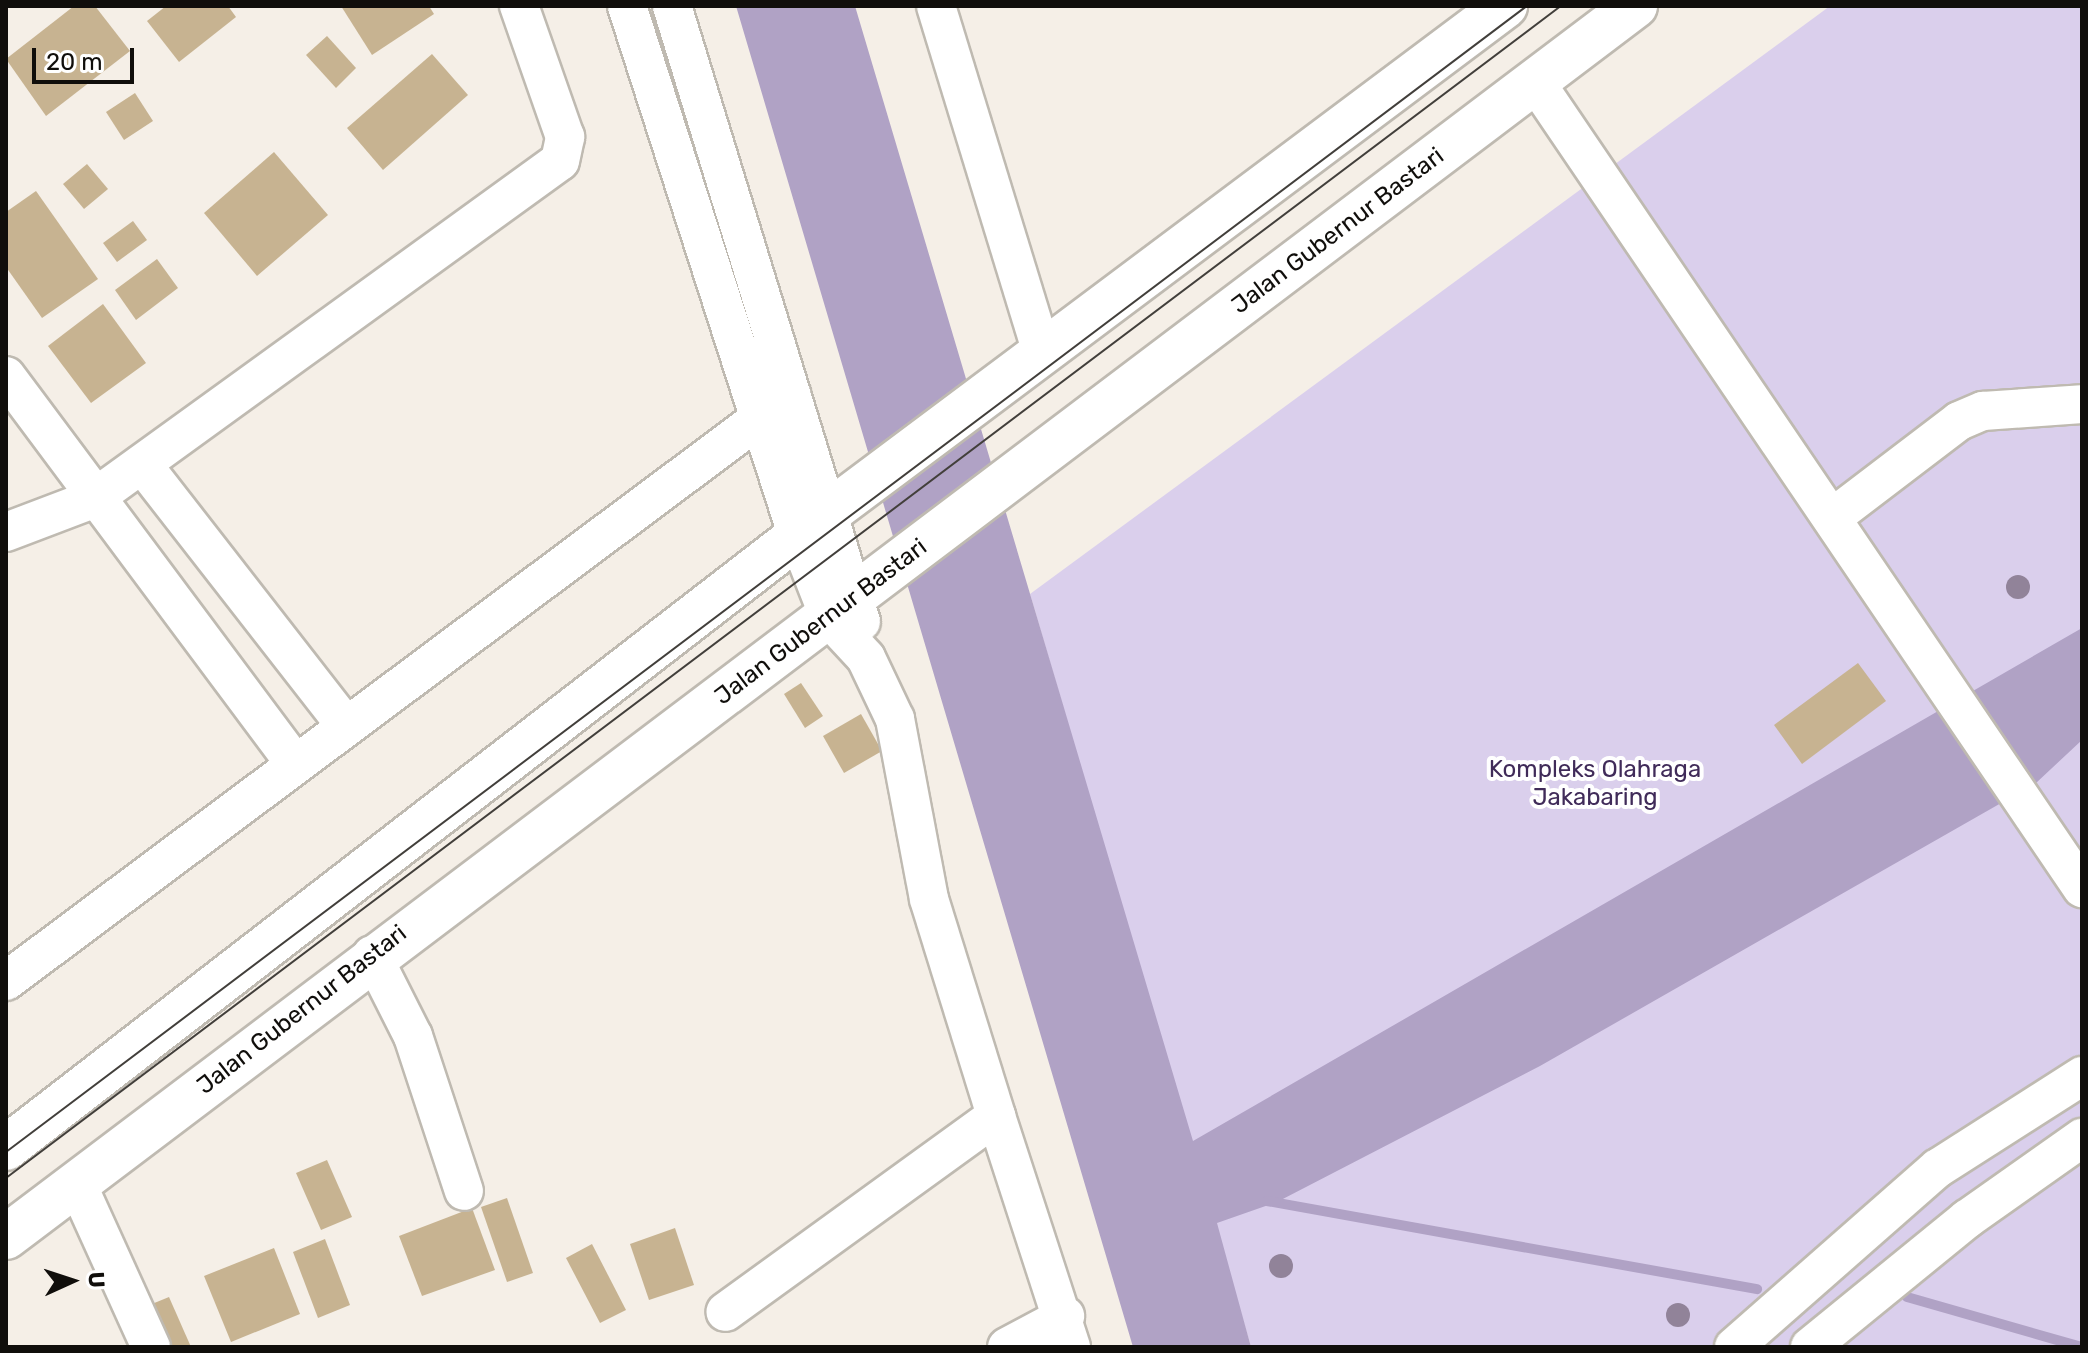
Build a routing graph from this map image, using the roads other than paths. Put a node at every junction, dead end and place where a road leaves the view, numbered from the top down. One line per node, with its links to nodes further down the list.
1 (519, 6): 13 (street)
2 (627, 6): 12 (street)
3 (672, 6): 10 (street)
4 (936, 6): 8 (street)
5 (1505, 6): 8 (highway)
6 (1635, 6): 7 (highway, Jalan Gubernur Bastari)
7 (1536, 83): 16 (street); 18 (highway, Jalan Gubernur Bastari)
8 (1042, 352): 15 (highway)
9 (6, 376): 14 (street)
10 (791, 395): 12 (street); 15 (street)
11 (2082, 404): 16 (street)
12 (758, 420): 15 (street); 19 (street)
13 (142, 464): 14 (street); 19 (street)
14 (93, 499): 17 (street); 20 (street)
15 (823, 517): 18 (street); 27 (highway)
16 (1833, 517): 21 (street)
17 (6, 532)
18 (857, 596): 22 (highway, Jalan Gubernur Bastari); 25 (street)
19 (345, 725): 20 (street)
20 (294, 763): 23 (street)
21 (2082, 888)
22 (372, 955): 28 (highway, Jalan Gubernur Bastari); 29 (street)
23 (6, 981)
24 (2082, 1076): 35 (street)
25 (996, 1116): 31 (street); 32 (street)
26 (2082, 1138): 36 (street)
27 (6, 1148)
28 (77, 1184): 30 (highway, Jalan Gubernur Bastari); 33 (street)
29 (464, 1191)
30 (6, 1237)
31 (725, 1312)
32 (1068, 1332): 34 (street)
33 (151, 1347)
34 (1007, 1347)
35 (1734, 1347)
36 (1810, 1347)

